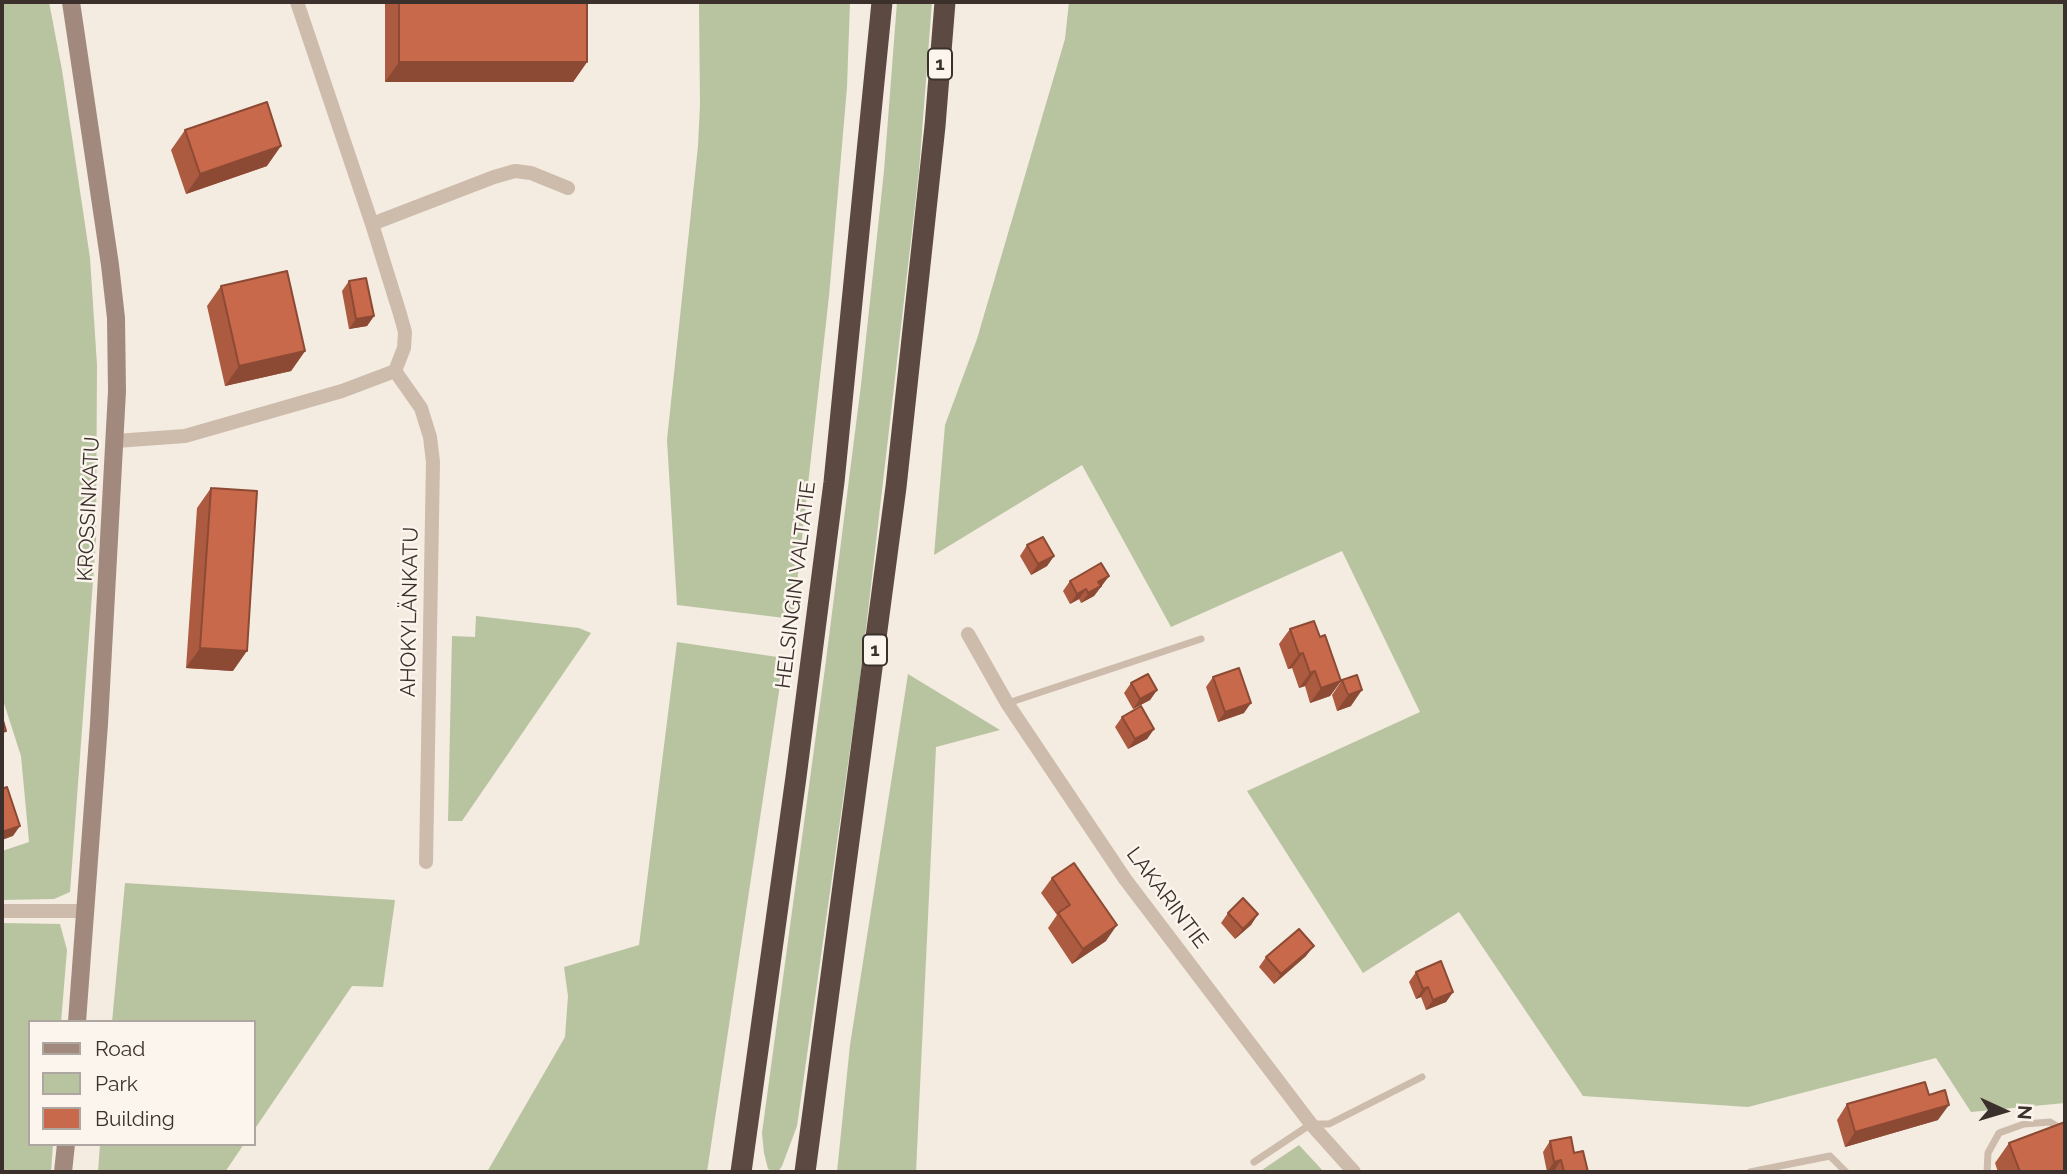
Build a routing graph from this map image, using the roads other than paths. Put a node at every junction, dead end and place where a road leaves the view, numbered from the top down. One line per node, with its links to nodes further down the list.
1 (71, 2): 8 (street, KROSSINKATU)
2 (297, 2): 6 (street)
3 (881, 2): 22 (highway, HELSINGIN VALTATIE)
4 (945, 2): 23 (highway, 1)
5 (568, 188): 6 (street)
6 (372, 223): 7 (street)
7 (395, 371): 8 (street); 12 (street, AHOKYLÄNKATU)
8 (116, 441): 14 (street, KROSSINKATU)
9 (968, 634): 11 (street, LAKARINTIE)
10 (1202, 639): 11 (lane)
11 (1007, 703): 17 (street, LAKARINTIE)
12 (426, 862)
13 (2, 911): 14 (street)
14 (86, 911): 15 (street, KROSSINKATU)
15 (77, 1020)
16 (1422, 1077): 17 (lane)
17 (1311, 1124): 20 (lane); 24 (street, LAKARINTIE)
18 (2065, 1131): 27 (lane)
19 (66, 1146): 21 (street)
20 (1254, 1162)
21 (63, 1172)
22 (741, 1172)
23 (805, 1172)
24 (1354, 1172)
25 (1750, 1172): 26 (lane)
26 (1846, 1172)
27 (1986, 1172)

